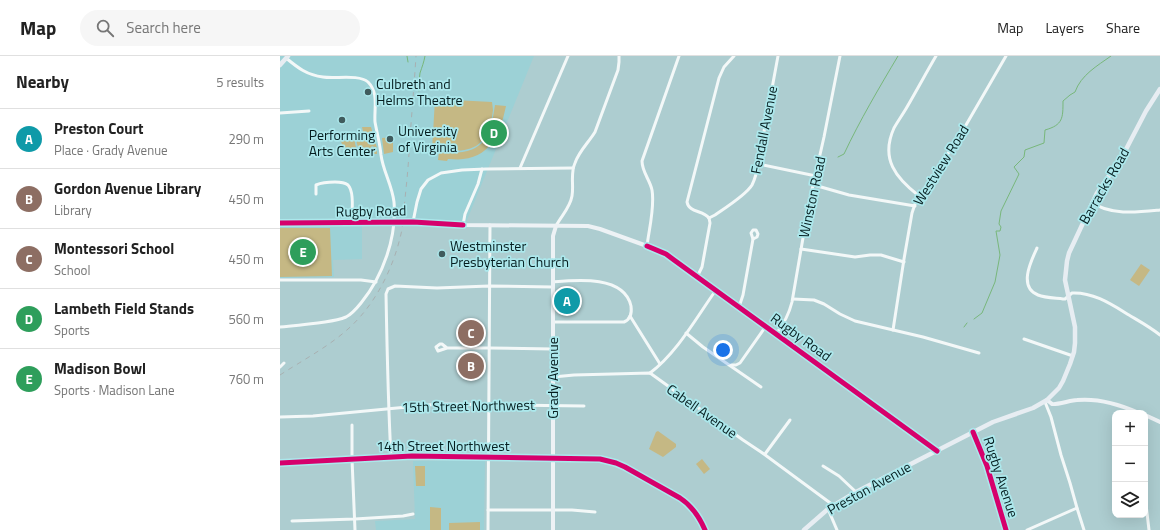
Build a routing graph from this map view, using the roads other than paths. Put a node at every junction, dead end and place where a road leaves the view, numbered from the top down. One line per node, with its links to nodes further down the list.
1 (568, 56): 15 (street)
2 (619, 56): 16 (street)
3 (679, 56): 34 (street)
4 (734, 56): 25 (street)
5 (778, 56): 14 (street, Fendall Avenue)
6 (840, 56): 18 (street, Winston Road)
7 (936, 56): 21 (street)
8 (1006, 56): 21 (street, Westview Road)
9 (287, 57): 10 (main road); 26 (street)
10 (280, 65)
11 (1160, 89): 22 (main road, Barracks Road)
12 (309, 111): 13 (street)
13 (280, 112)
14 (758, 164): 18 (street); 25 (street, Fendall Avenue)
15 (520, 168): 16 (street); 17 (street)
16 (573, 168): 32 (street)
17 (482, 169): 27 (street); 30 (street)
18 (816, 176): 19 (street, Winston Road)
19 (814, 185): 23 (street); 36 (street, Winston Road)
20 (316, 194): 29 (street)
21 (919, 196): 23 (street, Westview Road)
22 (1092, 202): 24 (street); 45 (main road, Barracks Road)
23 (914, 206): 37 (street, Westview Road)
24 (1160, 210)
25 (709, 218): 38 (street)
26 (393, 222): 27 (street, Rugby Road); 29 (street, Rugby Road); 40 (street)
27 (414, 222): 30 (street, Rugby Road)
28 (280, 223): 29 (street, Rugby Road)
29 (351, 223)
30 (463, 225): 31 (street, Rugby Road)
31 (490, 226): 32 (street, Rugby Road); 42 (street)
32 (556, 226): 34 (street, Rugby Road); 41 (street, Grady Avenue)
33 (753, 239): 47 (street)
34 (647, 246): 38 (street, Rugby Road)
35 (1037, 248): 45 (street)
36 (801, 249): 37 (street); 46 (street, Winston Road)
37 (904, 262): 52 (street, Westview Road)
38 (697, 276): 44 (street, Rugby Road)
39 (280, 280): 40 (street)
40 (376, 282): 51 (street)
41 (553, 282): 43 (street, Grady Avenue); 48 (street)
42 (489, 286): 43 (street); 58 (street); 73 (street)
43 (553, 287): 49 (street, Grady Avenue)
44 (716, 290): 47 (street, Rugby Road); 53 (street)
45 (1068, 296): 55 (street); 61 (main road, Barracks Road)
46 (793, 299): 52 (street); 54 (street, Winston Road)
47 (739, 307): 50 (street, Rugby Road)
48 (630, 316): 49 (street); 63 (street)
49 (553, 322): 59 (street, Grady Avenue)
50 (766, 326): 54 (street, Rugby Road); 64 (street)
51 (280, 327)
52 (893, 330): 60 (street)
53 (686, 333): 63 (street); 64 (street)
54 (776, 334): 81 (street, Rugby Road)
55 (1160, 335)
56 (1024, 339): 61 (street)
57 (447, 348): 58 (street)
58 (490, 348): 59 (street); 70 (street)
59 (553, 349): 67 (street, Grady Avenue)
60 (979, 353)
61 (1073, 356): 69 (main road, Barracks Road)
62 (284, 363): 65 (street)
63 (660, 364): 66 (street)
64 (731, 365): 68 (street)
65 (280, 367)
66 (650, 373): 67 (street); 82 (street, Cabell Avenue)
67 (553, 377): 71 (street, Grady Avenue)
68 (761, 387)
69 (1046, 401): 74 (street); 80 (main road); 91 (street)
70 (489, 404): 71 (street, 15th Street Northwest); 73 (street, 15th Street Northwest); 84 (street)
71 (553, 405): 72 (street, 15th Street Northwest); 85 (street, Grady Avenue)
72 (584, 406)
73 (388, 408): 75 (street, 15th Street Northwest); 83 (street)
74 (1130, 410)
75 (280, 417)
76 (1148, 417): 78 (street)
77 (790, 420): 82 (street)
78 (1160, 421)
79 (352, 425): 86 (street)
80 (974, 432): 81 (main road); 106 (street, Rugby Avenue)
81 (937, 451): 89 (main road, Preston Avenue)
82 (765, 454): 90 (street, Cabell Avenue)
83 (391, 457): 84 (street, 14th Street Northwest); 86 (street, 14th Street Northwest)
84 (489, 457): 85 (street, 14th Street Northwest); 93 (street)
85 (553, 458): 94 (street, Grady Avenue); 103 (street, 14th Street Northwest)
86 (352, 459): 87 (street, 14th Street Northwest); 98 (street)
87 (280, 463)
88 (823, 466): 89 (street)
89 (856, 492): 90 (main road, Preston Avenue)
90 (833, 505): 92 (main road, Preston Avenue)
91 (1077, 508): 107 (street); 108 (street)
92 (828, 509): 104 (main road, Preston Avenue); 105 (street)
93 (488, 510): 94 (street); 101 (street)
94 (553, 511): 95 (street); 102 (street, Grady Avenue)
95 (595, 512)
96 (413, 514): 98 (street)
97 (1148, 518): 109 (street)
98 (355, 519): 99 (street); 100 (street)
99 (292, 521)
100 (355, 530)
101 (488, 530)
102 (553, 530)
103 (705, 530)
104 (804, 530)
105 (837, 530)
106 (1006, 530)
107 (1027, 530)
108 (1084, 530)
109 (1149, 530)

